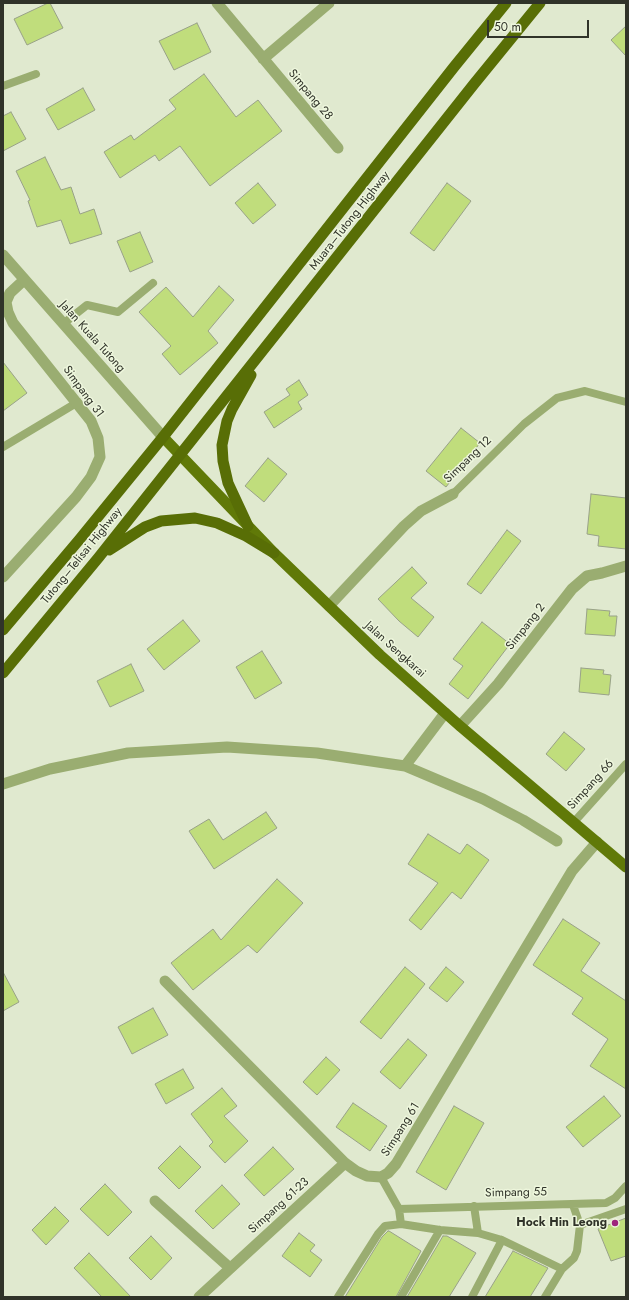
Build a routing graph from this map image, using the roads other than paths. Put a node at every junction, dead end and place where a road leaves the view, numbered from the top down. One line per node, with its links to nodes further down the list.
1 (217, 3): 5 (street, Simpang 28)
2 (329, 3): 5 (street)
3 (506, 3): 16 (highway, Muara–Tutong Highway)
4 (540, 3): 13 (highway, Muara–Tutong Highway)
5 (263, 59): 8 (street, Simpang 28)
6 (36, 74): 7 (lane)
7 (3, 86)
8 (338, 148)
9 (3, 255): 10 (street, Jalan Kuala Tutong)
10 (24, 280): 12 (street, Jalan Kuala Tutong); 14 (street, Simpang 31)
11 (154, 282): 12 (lane)
12 (63, 324): 16 (street, Jalan Kuala Tutong)
13 (267, 347): 18 (highway, Muara–Tutong Highway); 20 (highway)
14 (78, 402): 17 (lane); 24 (street, Simpang 31)
15 (626, 402): 19 (lane, Simpang 12)
16 (163, 436): 18 (main road, Jalan Sengkarai); 26 (highway, Tutong–Telisai Highway)
17 (3, 447)
18 (180, 455): 20 (main road, Jalan Sengkarai); 22 (highway, Tutong–Telisai Highway)
19 (453, 494): 25 (street, Simpang 12)
20 (248, 526): 21 (main road, Jalan Sengkarai)
21 (274, 553): 22 (highway); 25 (main road, Jalan Sengkarai)
22 (99, 557): 27 (highway, Tutong–Telisai Highway)
23 (626, 566): 29 (street, Simpang 2)
24 (3, 577)
25 (329, 606): 28 (main road, Jalan Sengkarai)
26 (3, 630)
27 (3, 673)
28 (445, 713): 29 (main road, Jalan Sengkarai); 31 (street)
29 (460, 726): 33 (main road, Jalan Sengkarai)
30 (626, 764): 33 (lane, Simpang 66)
31 (405, 766): 32 (street); 34 (street)
32 (3, 784)
33 (574, 822): 35 (main road, Jalan Sengkarai)
34 (557, 841)
35 (597, 842): 36 (main road, Jalan Sengkarai); 39 (street, Simpang 61)
36 (626, 867)
37 (165, 981): 38 (street)
38 (345, 1163): 39 (street); 51 (street, Simpang 61-23)
39 (381, 1177): 44 (lane)
40 (626, 1186): 42 (lane, Simpang 55)
41 (155, 1201): 51 (street)
42 (573, 1205): 43 (lane, Simpang 55); 47 (lane)
43 (474, 1206): 44 (lane, Simpang 55); 49 (lane)
44 (399, 1208): 46 (lane)
45 (626, 1209): 47 (lane)
46 (401, 1224): 48 (lane); 54 (lane)
47 (580, 1225): 52 (lane)
48 (440, 1230): 49 (lane); 55 (lane)
49 (478, 1233): 50 (lane)
50 (502, 1240): 52 (lane); 56 (lane)
51 (230, 1268): 53 (street, Simpang 61-23)
52 (562, 1269): 57 (lane)
53 (199, 1297)
54 (338, 1297)
55 (401, 1297)
56 (472, 1297)
57 (545, 1297)

